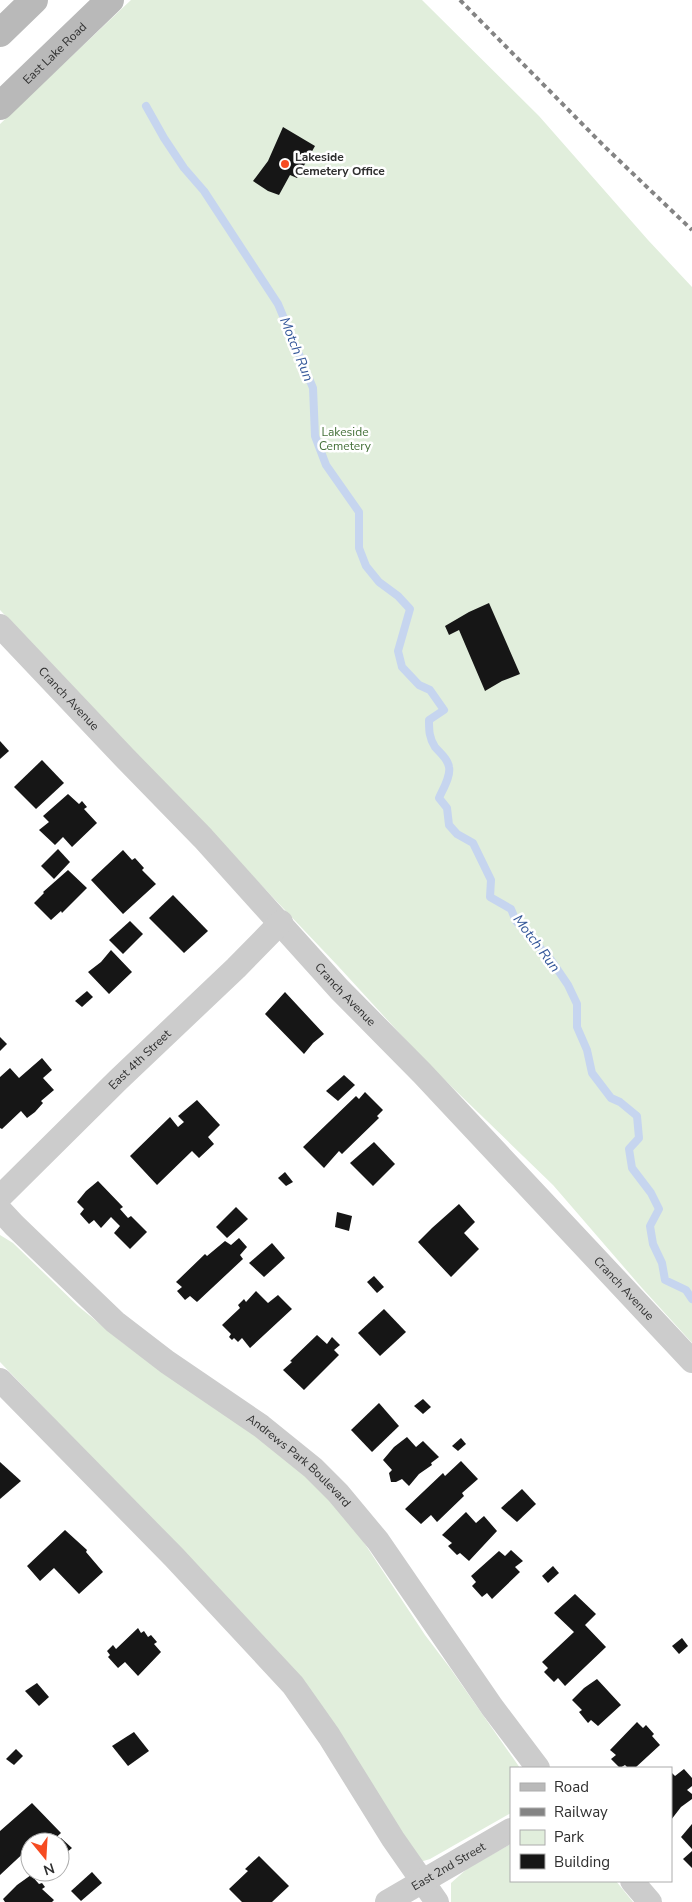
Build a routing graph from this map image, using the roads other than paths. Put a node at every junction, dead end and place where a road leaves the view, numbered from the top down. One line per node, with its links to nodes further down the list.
1 (34, 0): 3 (main road)
2 (110, 0): 4 (main road, East Lake Road)
3 (0, 33)
4 (0, 106)
5 (0, 626): 6 (street, Cranch Avenue)
6 (281, 922): 7 (street, East 4th Street); 9 (street, Cranch Avenue)
7 (0, 1197)
8 (0, 1210): 11 (street, Andrews Park Boulevard)
9 (692, 1361)
10 (0, 1380): 13 (street)
11 (537, 1767)
12 (510, 1831): 13 (street, East 2nd Street)
13 (421, 1881): 15 (street, East 2nd Street); 16 (street)
14 (633, 1882): 17 (street)
15 (387, 1902)
16 (437, 1902)
17 (650, 1902)

